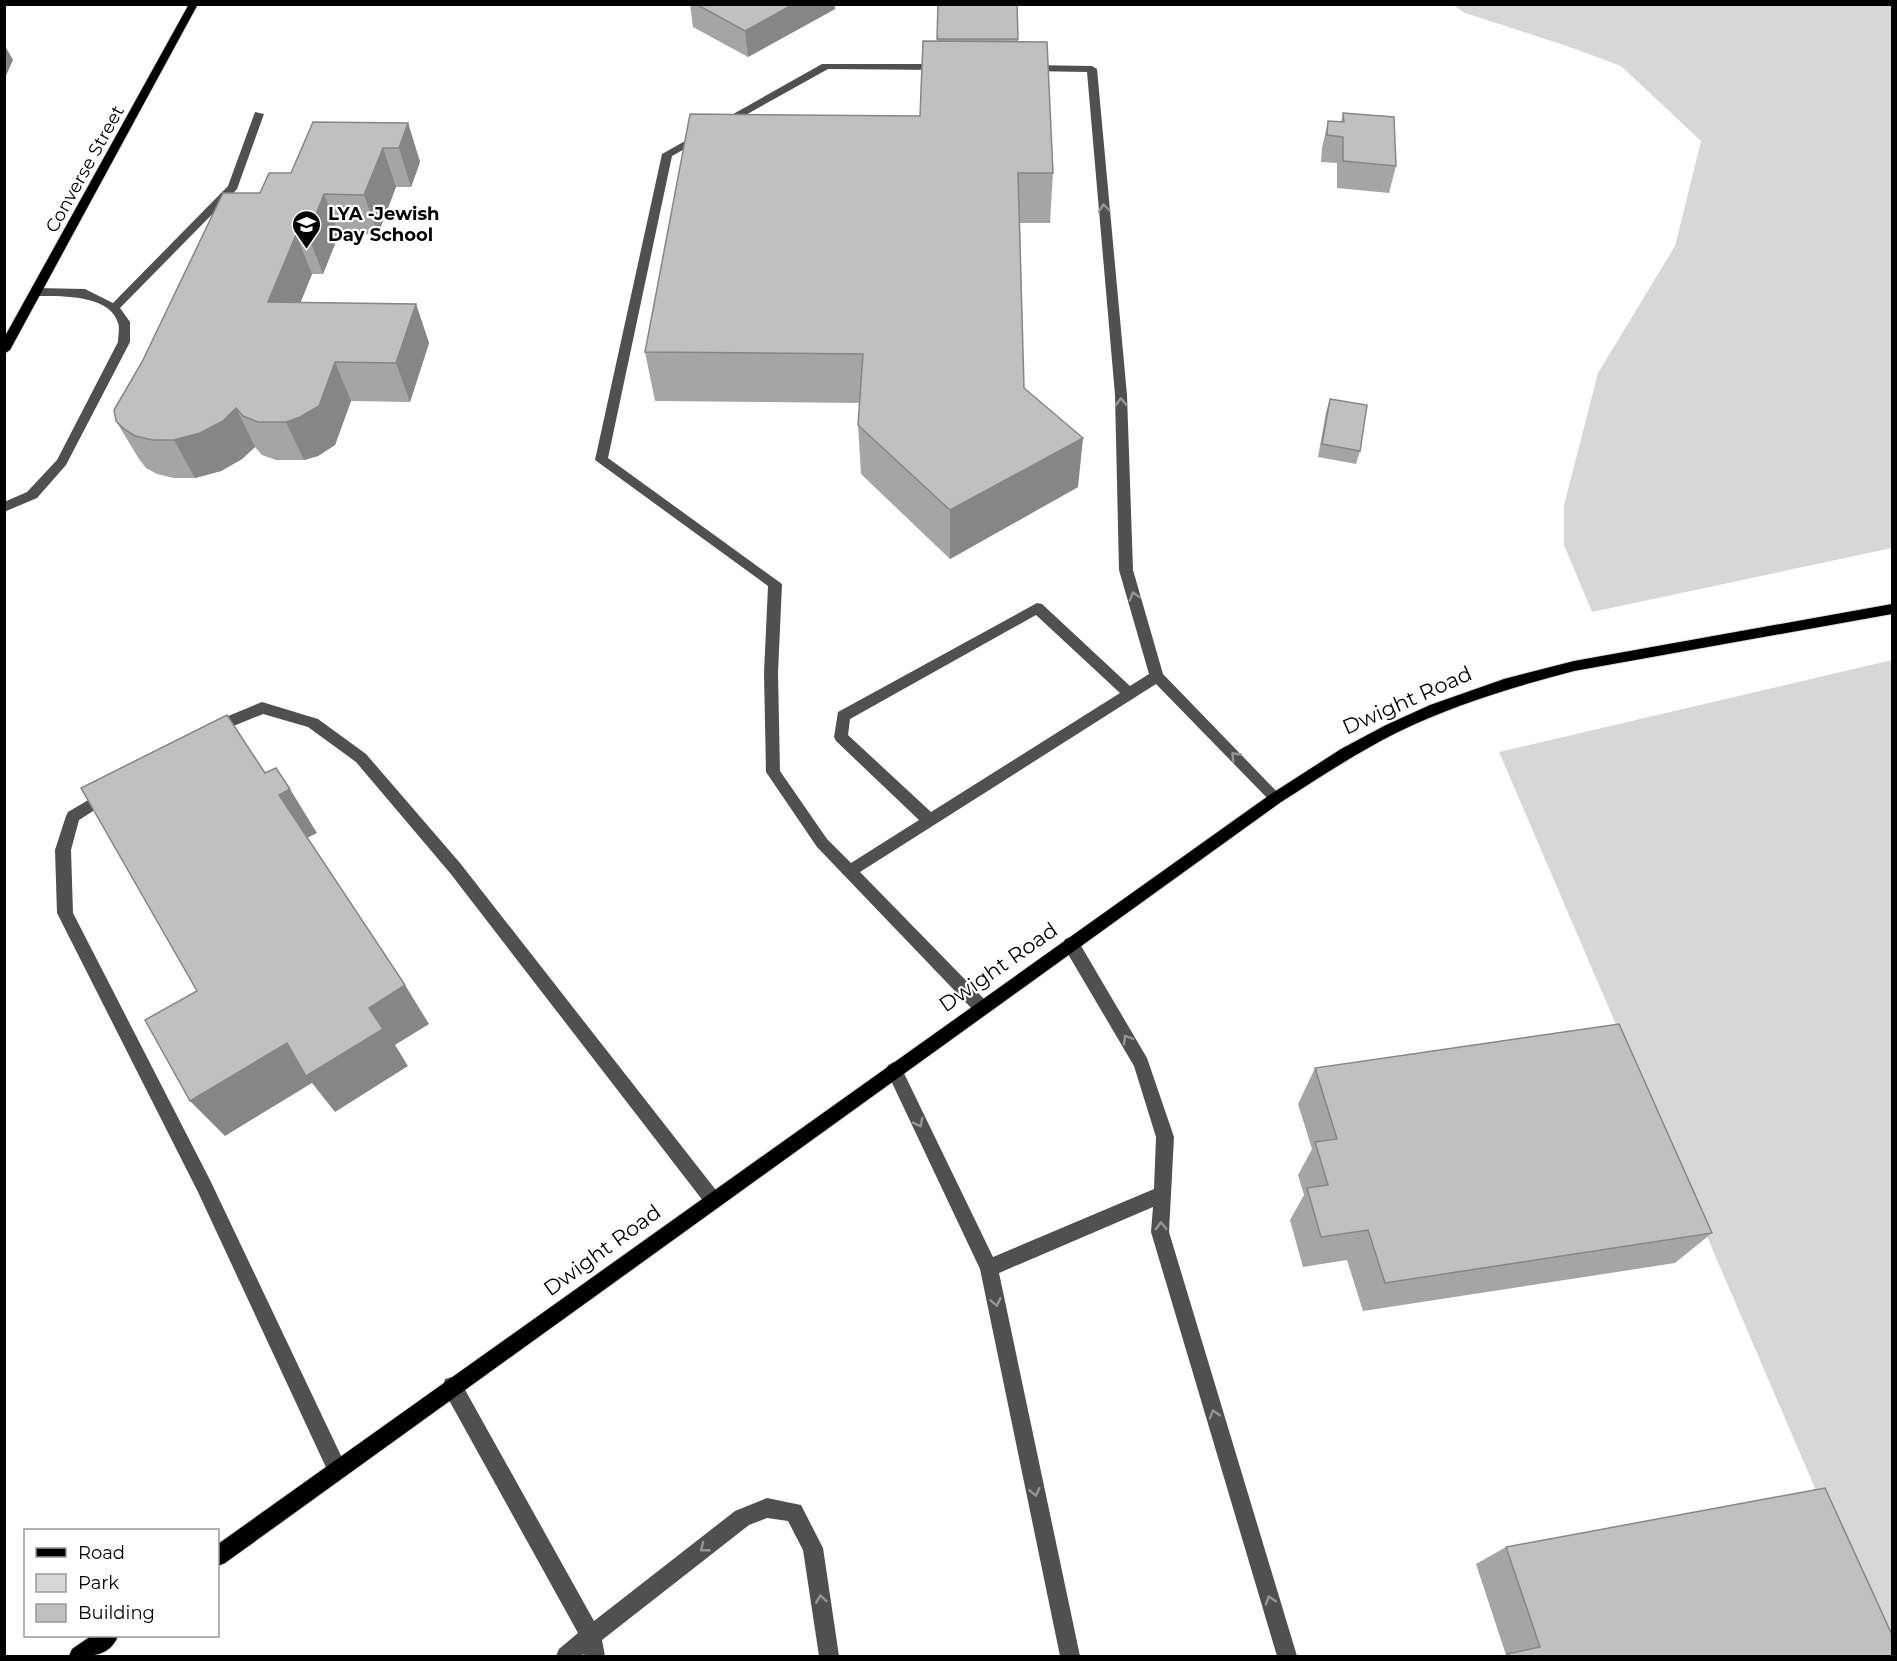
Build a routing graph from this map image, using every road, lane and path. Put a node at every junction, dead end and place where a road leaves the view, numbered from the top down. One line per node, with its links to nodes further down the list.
1 (194, 4): 5 (main road, Converse Street)
2 (953, 67): 16 (lane)
3 (1011, 68): 10 (lane, one-way to 3)
4 (259, 114): 6 (lane)
5 (36, 292): 6 (lane); 7 (main road, Converse Street)
6 (114, 308): 8 (lane)
7 (4, 350)
8 (4, 508)
9 (1893, 609): 14 (main road, Dwight Road)
10 (1157, 676): 11 (lane); 14 (lane, one-way to 10)
11 (1130, 694): 15 (lane); 15 (lane)
12 (199, 738): 21 (lane)
13 (121, 786): 24 (lane)
14 (1276, 798): 17 (main road, Dwight Road)
15 (929, 820): 16 (lane)
16 (850, 871): 18 (lane)
17 (1071, 944): 18 (main road, Dwight Road); 20 (lane, one-way to 17)
18 (982, 1008): 19 (main road, Dwight Road)
19 (894, 1070): 21 (main road, Dwight Road); 22 (lane, one-way to 22)
20 (1162, 1194): 22 (lane); 33 (lane, one-way to 20)
21 (713, 1200): 23 (main road, Dwight Road)
22 (989, 1268): 32 (lane, one-way to 32)
23 (452, 1386): 24 (main road, Dwight Road); 26 (lane)
24 (337, 1469): 25 (main road, Dwight Road)
25 (219, 1555)
26 (591, 1636): 29 (lane); 30 (lane); 31 (lane, one-way to 26)
27 (105, 1637): 28 (main road)
28 (79, 1656)
29 (566, 1656)
30 (595, 1656)
31 (829, 1656)
32 (1070, 1656)
33 (1287, 1656)

